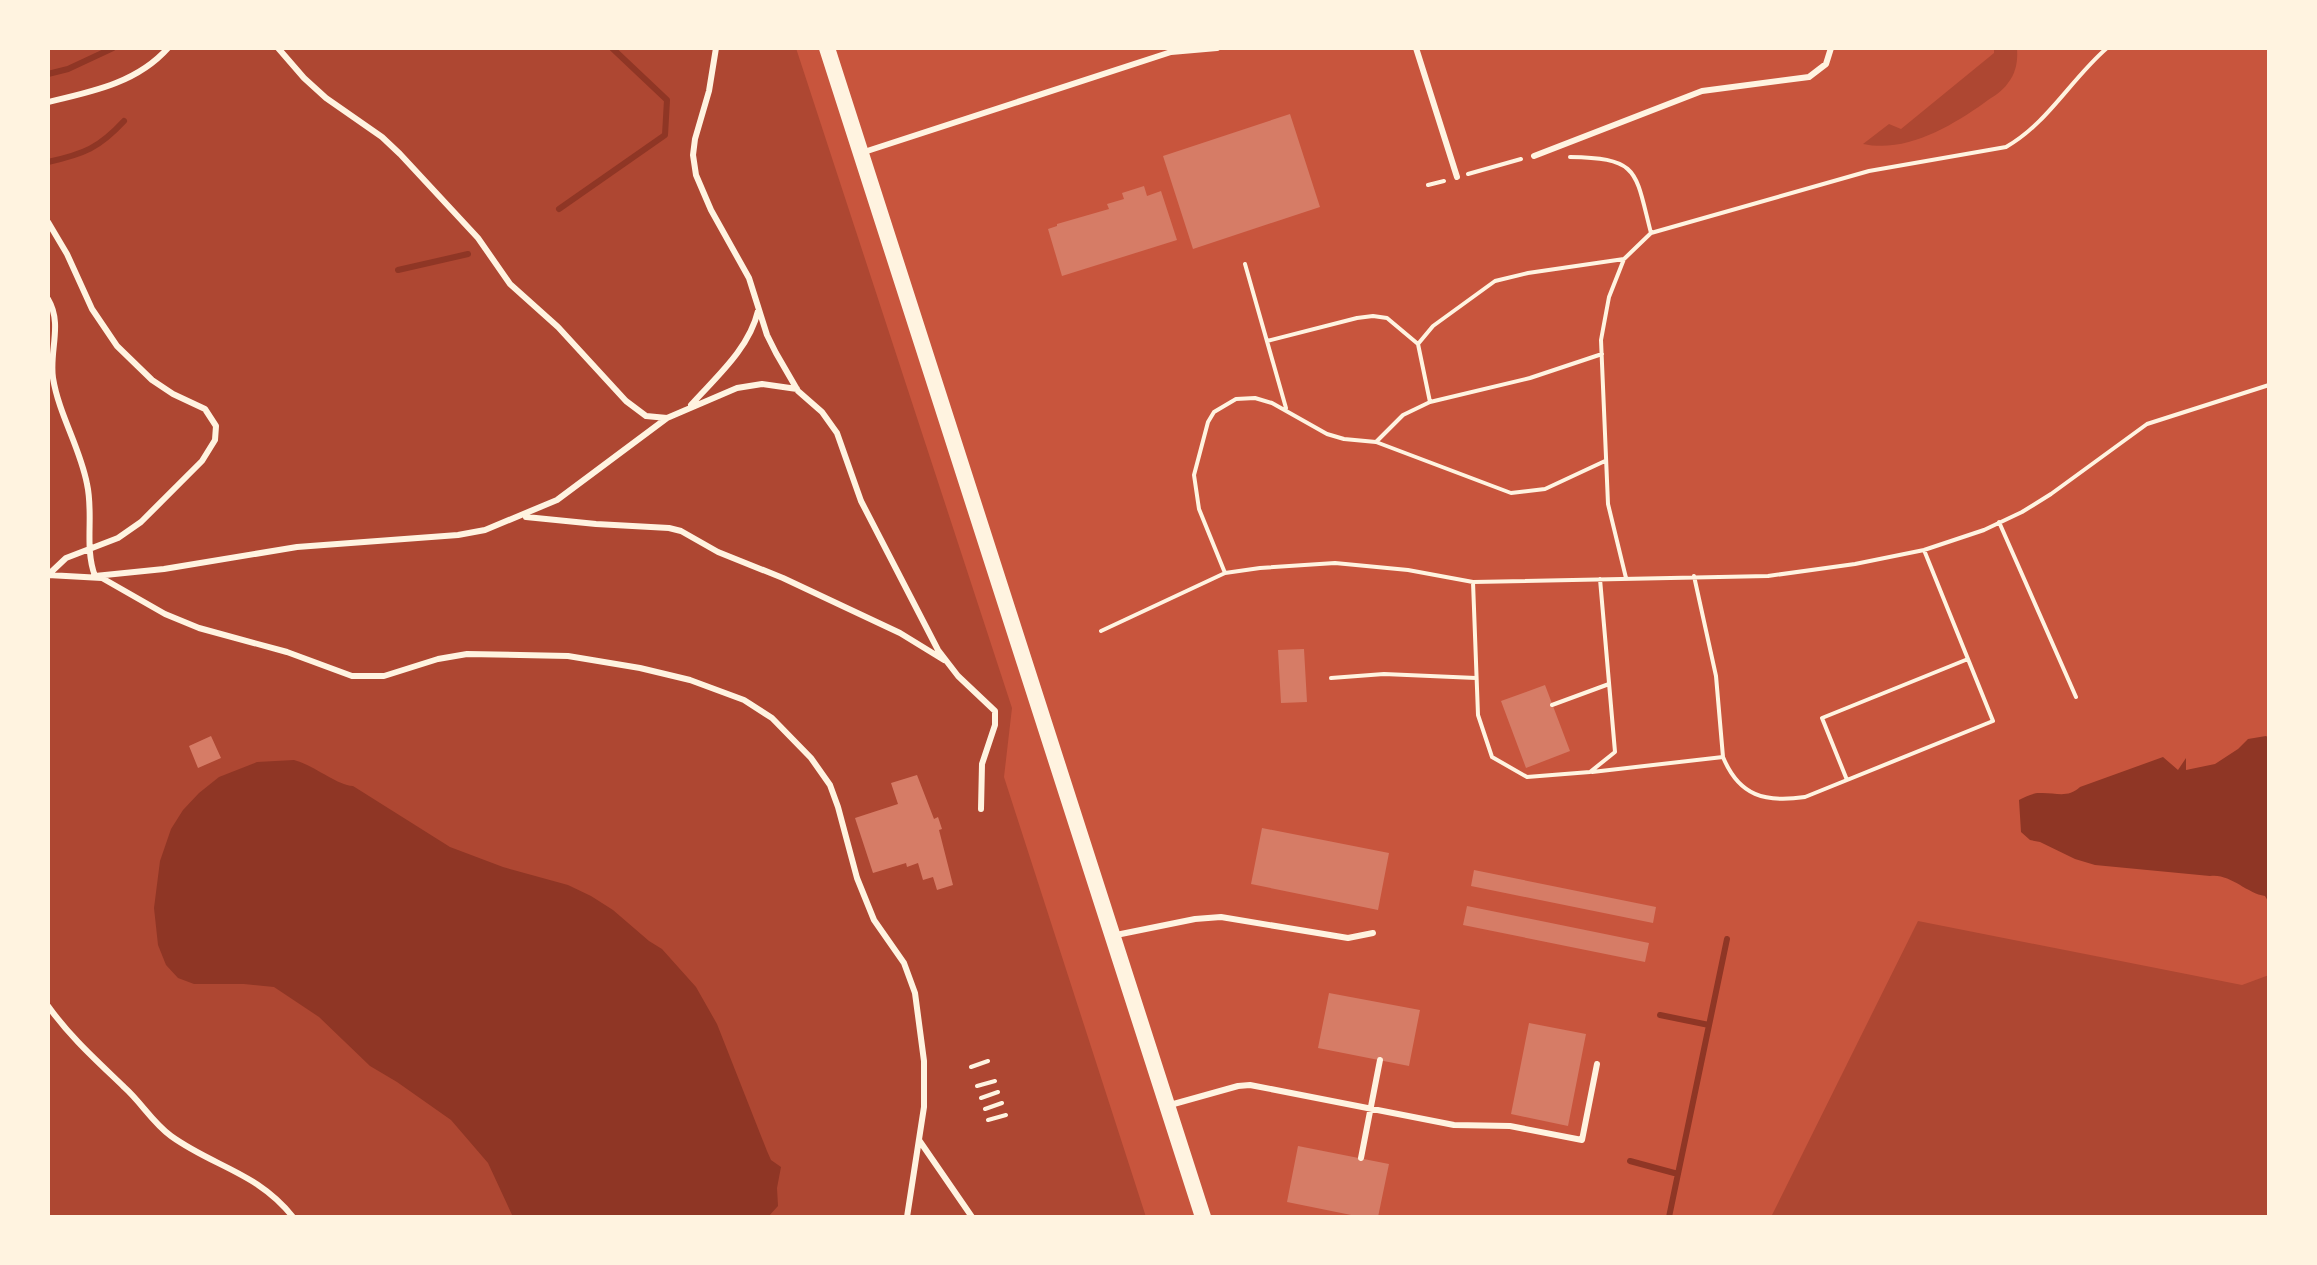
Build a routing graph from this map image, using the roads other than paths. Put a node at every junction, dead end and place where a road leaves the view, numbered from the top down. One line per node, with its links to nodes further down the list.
1 (168, 48): 8 (lane)
2 (278, 48): 17 (lane)
3 (716, 48): 14 (lane)
4 (827, 48): 9 (main road)
5 (1217, 48): 9 (lane)
6 (1416, 48): 11 (lane)
7 (1831, 48): 10 (lane)
8 (48, 102)
9 (860, 153): 24 (main road)
10 (1534, 156)
11 (1457, 177)
12 (48, 222): 19 (lane)
13 (48, 299): 19 (lane)
14 (759, 308): 15 (lane); 16 (lane)
15 (797, 389): 16 (lane); 21 (lane)
16 (687, 410): 17 (lane)
17 (667, 418): 18 (lane)
18 (522, 516): 20 (lane); 21 (lane)
19 (90, 550): 20 (lane); 20 (lane)
20 (95, 576): 30 (lane)
21 (947, 662): 22 (lane)
22 (981, 809)
23 (1373, 933): 24 (lane)
24 (1112, 936): 28 (main road)
25 (48, 1006): 32 (lane)
26 (1380, 1060): 29 (lane)
27 (1597, 1064): 29 (lane)
28 (1167, 1106): 29 (lane); 35 (main road)
29 (1371, 1108): 31 (lane)
30 (919, 1140): 33 (lane); 34 (lane)
31 (1361, 1158)
32 (293, 1217)
33 (907, 1217)
34 (972, 1217)
35 (1203, 1217)

